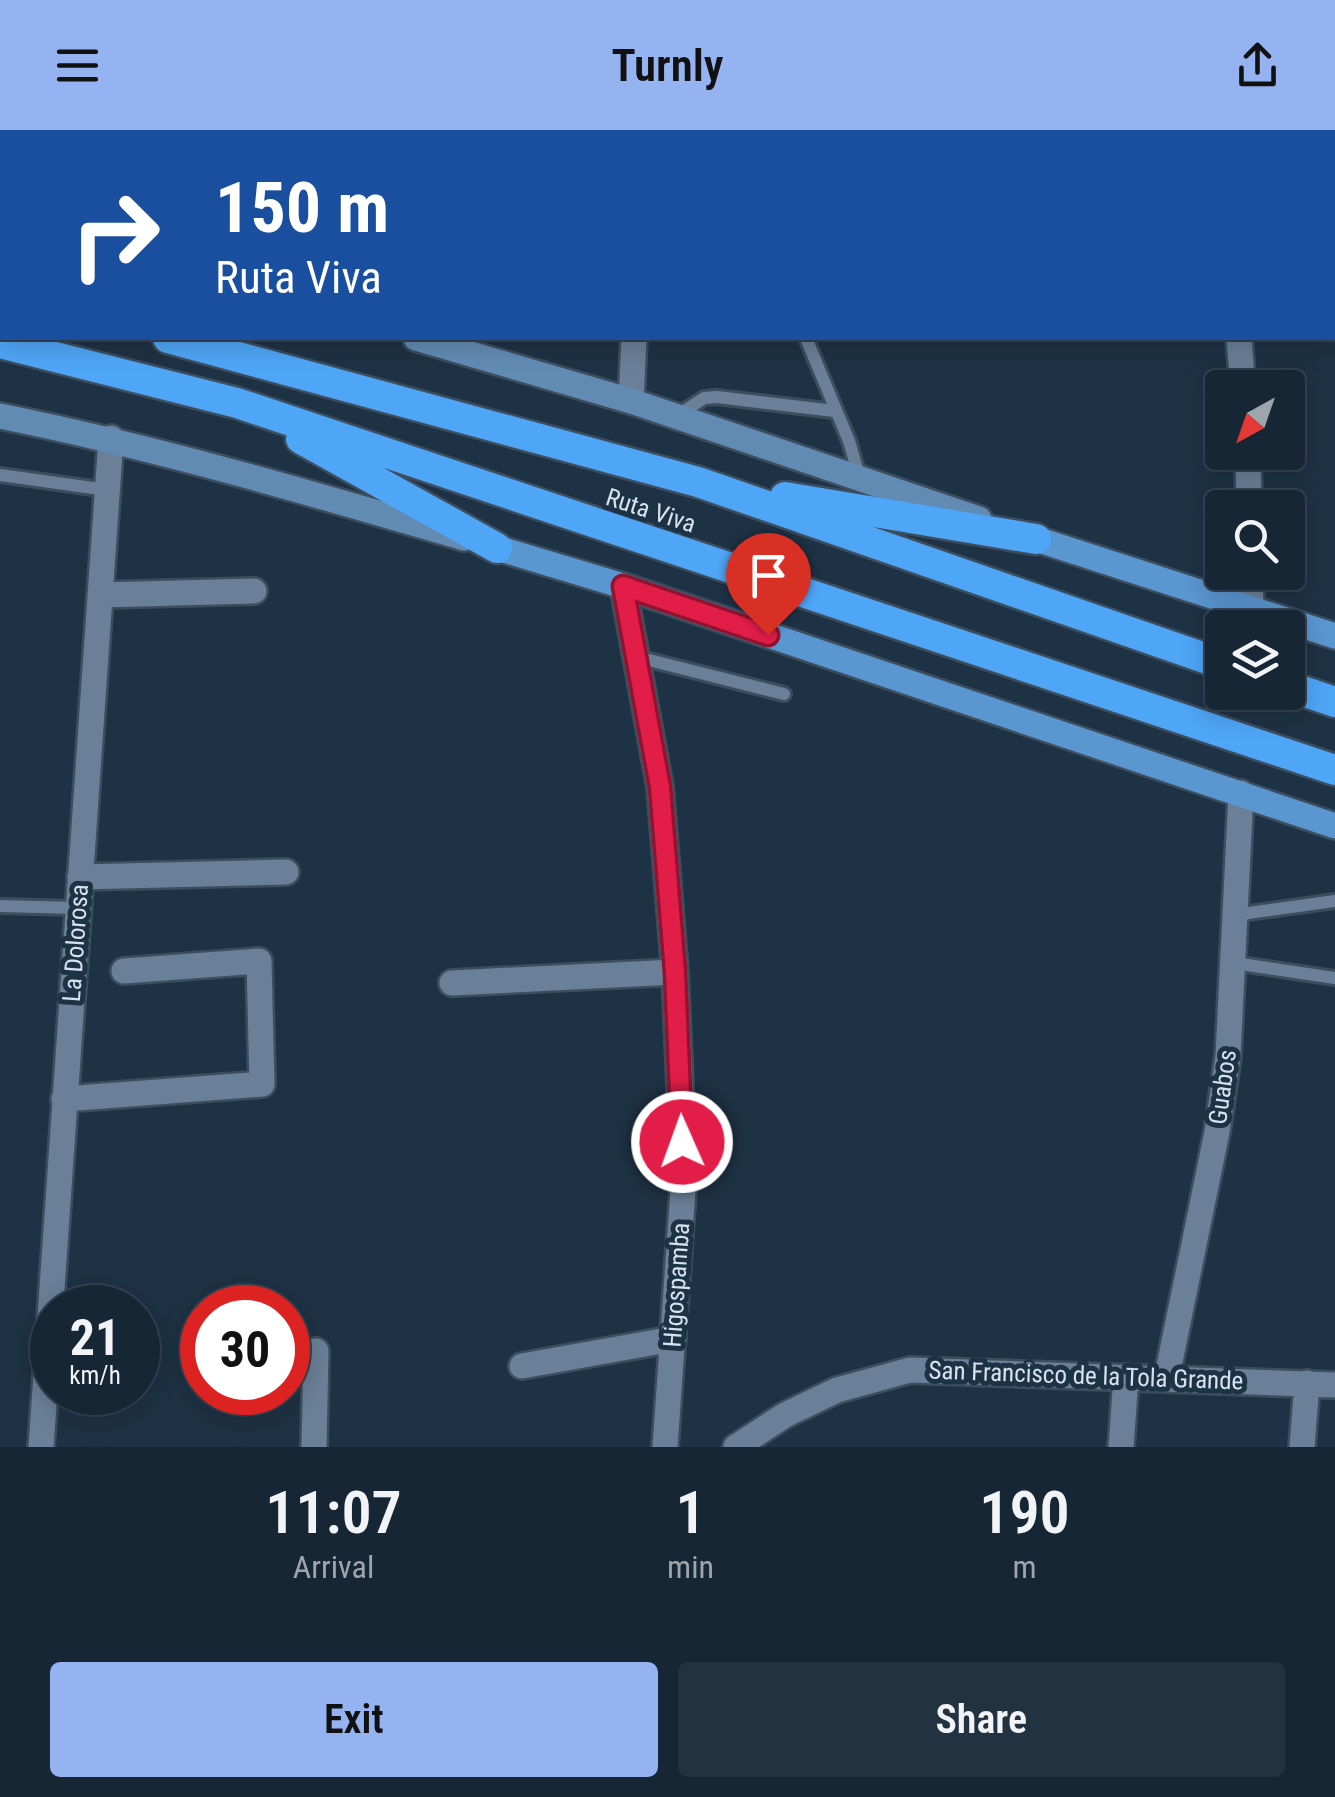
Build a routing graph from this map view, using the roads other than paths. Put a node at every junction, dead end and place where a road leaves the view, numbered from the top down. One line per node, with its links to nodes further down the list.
1 (175, 340): 16 (highway, Ruta Viva)
2 (423, 340): 8 (main road)
3 (634, 340): 8 (street)
4 (807, 340): 10 (lane)
5 (1239, 340): 7 (street)
6 (0, 343): 9 (highway, Ruta Viva)
7 (1242, 370)
8 (632, 400): 12 (main road)
9 (237, 403): 19 (highway); 31 (highway, Ruta Viva)
10 (834, 411): 12 (lane); 15 (lane)
11 (0, 416): 13 (main road)
12 (676, 416): 15 (main road)
13 (111, 438): 17 (street, La Dolorosa); 19 (main road)
14 (0, 475): 17 (lane)
15 (860, 479): 18 (main road)
16 (698, 482): 18 (highway); 27 (highway, Ruta Viva)
17 (107, 490): 23 (street, La Dolorosa)
18 (1036, 539): 24 (main road)
19 (497, 548): 20 (main road)
20 (623, 586): 26 (street, Higospamba); 32 (main road)
21 (254, 590): 23 (street)
22 (1250, 590): 24 (street)
23 (100, 596): 35 (street, La Dolorosa)
24 (1251, 608): 25 (main road)
25 (1335, 636)
26 (637, 656): 29 (lane); 42 (street, Higospamba)
27 (1205, 658)
28 (1305, 692): 30 (highway)
29 (784, 694)
30 (1335, 702)
31 (1335, 770)
32 (1241, 793): 33 (main road); 39 (street, Guabos)
33 (1335, 826)
34 (286, 872): 35 (street)
35 (80, 877): 38 (street, La Dolorosa)
36 (1335, 901): 39 (lane)
37 (0, 906): 38 (lane)
38 (77, 908): 45 (street, La Dolorosa)
39 (1234, 915): 40 (street, Guabos)
40 (1234, 963): 43 (lane); 49 (street, Guabos)
41 (124, 971): 45 (street)
42 (675, 972): 44 (street); 46 (street, Higospamba)
43 (1335, 978)
44 (452, 983)
45 (64, 1099): 53 (street, La Dolorosa)
46 (672, 1339): 48 (street); 55 (street, Higospamba)
47 (316, 1351): 54 (street)
48 (522, 1366)
49 (1167, 1376): 50 (street, San Francisco de la Tola Grande); 51 (street, San Francisco de la Tola Grande)
50 (1126, 1377): 56 (street, San Francisco de la Tola Grande); 57 (street)
51 (1307, 1384): 52 (street, San Francisco de la Tola Grande); 58 (street)
52 (1335, 1385)
53 (41, 1447)
54 (314, 1447)
55 (665, 1447)
56 (736, 1447)
57 (1121, 1447)
58 (1302, 1447)

